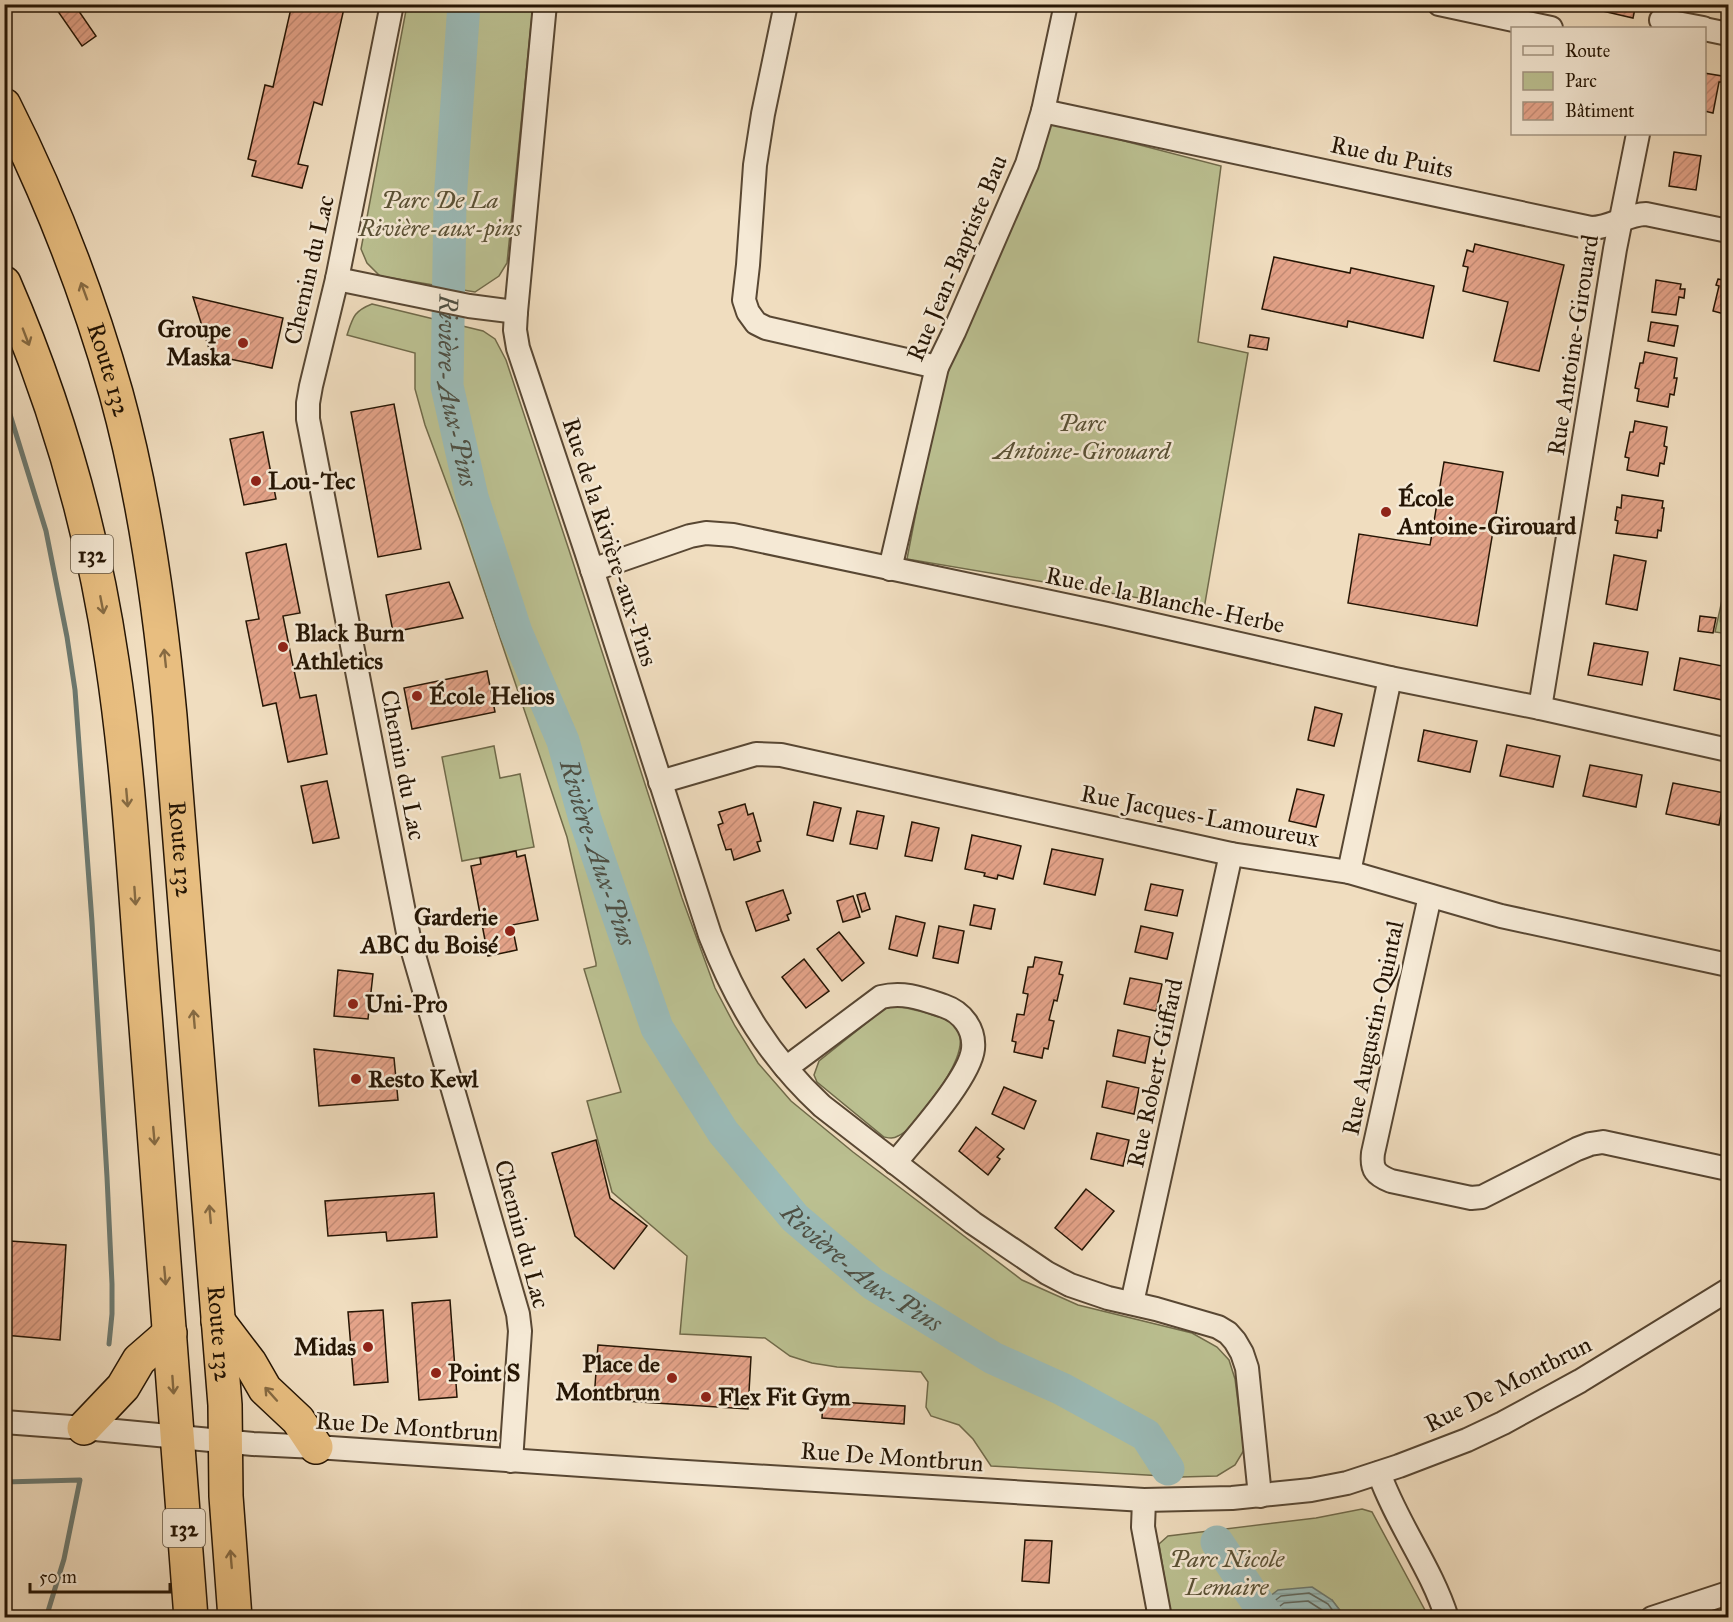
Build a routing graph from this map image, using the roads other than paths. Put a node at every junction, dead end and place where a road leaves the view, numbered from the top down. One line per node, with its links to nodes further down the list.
1 (392, 4): 16 (street, Chemin du Lac)
2 (545, 4): 18 (street, Rue de la Rivière-aux-Pins)
3 (786, 4): 19 (street)
4 (1066, 4): 12 (street, Rue Jean-Baptiste Bau)
5 (1439, 4): 7 (street)
6 (1661, 18): 8 (street)
7 (1546, 27)
8 (1696, 27)
9 (1706, 29): 10 (street)
10 (1728, 34)
11 (4, 105): 37 (highway, Route 132 / 132, one-way to 11)
12 (1043, 111): 14 (street, Rue du Puits); 19 (street, Rue Jean-Baptiste Bau)
13 (1638, 135): 14 (street, Rue Antoine-Girouard)
14 (1621, 221): 15 (street, Rue du Puits); 23 (street, Rue Antoine-Girouard)
15 (1728, 231)
16 (337, 279): 18 (street); 44 (street, Chemin du Lac)
17 (4, 283): 38 (highway, Route 132 / 132, one-way to 38)
18 (516, 312): 21 (street, Rue de la Rivière-aux-Pins)
19 (937, 367): 20 (street, Rue Jean-Baptiste Bau)
20 (890, 568): 21 (street, Rue de la Blanche-Herbe); 22 (street, Rue de la Blanche-Herbe)
21 (592, 570): 25 (street, Rue de la Rivière-aux-Pins)
22 (1390, 678): 23 (street, Rue de la Blanche-Herbe); 27 (street)
23 (1540, 708): 24 (street, Rue de la Blanche-Herbe)
24 (1728, 750)
25 (660, 782): 26 (street, Rue Jacques-Lamoureux); 30 (street, Rue de la Rivière-aux-Pins)
26 (1231, 854): 27 (street, Rue Jacques-Lamoureux); 34 (street, Rue Robert-Giffard)
27 (1349, 872): 28 (street, Rue Jacques-Lamoureux)
28 (1430, 896): 29 (street, Rue Jacques-Lamoureux); 32 (street, Rue Augustin-Quintal)
29 (1728, 965)
30 (786, 1068): 31 (street, Rue de la Rivière-aux-Pins); 31 (street)
31 (895, 1163): 34 (street, Rue de la Rivière-aux-Pins)
32 (1728, 1169)
33 (1728, 1290): 35 (street, Rue De Montbrun)
34 (1132, 1303): 46 (street, Rue de la Rivière-aux-Pins)
35 (1703, 1305): 36 (street); 45 (street, Rue De Montbrun)
36 (1728, 1312)
37 (218, 1321): 42 (highway, Route 132 / 132); 43 (highway, one-way to 37)
38 (170, 1333): 40 (highway); 41 (highway, Route 132 / 132, one-way to 41)
39 (4, 1422): 40 (street, Rue De Montbrun)
40 (84, 1428): 41 (street, Rue De Montbrun)
41 (177, 1438): 42 (street, Rue De Montbrun); 49 (highway, Route 132 / 132)
42 (224, 1442): 43 (street, Rue De Montbrun); 50 (highway, Route 132 / 132, one-way to 42)
43 (316, 1447): 44 (street, Rue De Montbrun)
44 (511, 1461): 47 (street, Rue De Montbrun)
45 (1379, 1473): 46 (street, Rue De Montbrun); 52 (street)
46 (1260, 1496): 47 (street, Rue De Montbrun)
47 (1144, 1500): 51 (street)
48 (1728, 1593): 53 (street)
49 (191, 1617)
50 (236, 1617)
51 (1160, 1617)
52 (1448, 1617)
53 (1652, 1617)

